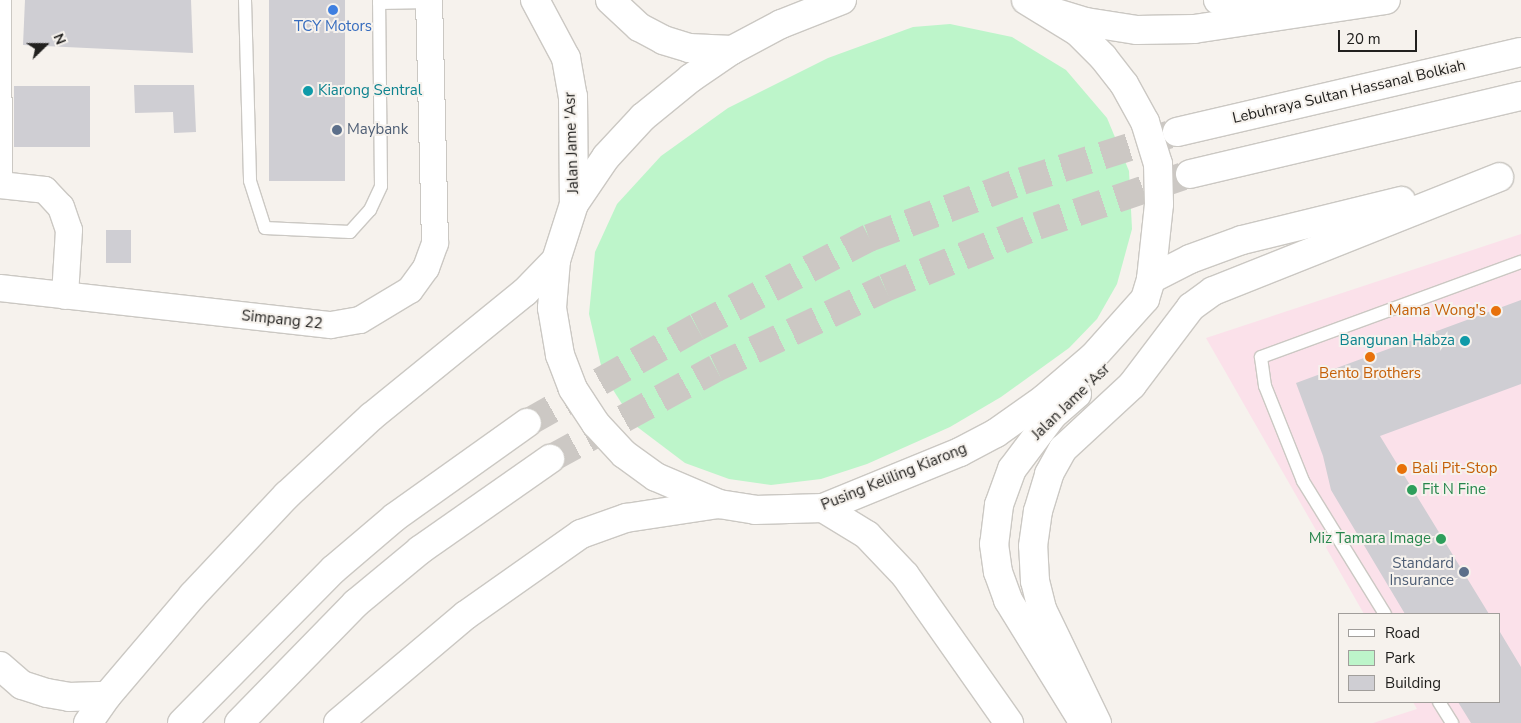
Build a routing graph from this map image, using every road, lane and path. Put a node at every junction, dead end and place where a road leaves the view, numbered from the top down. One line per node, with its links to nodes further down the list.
1 (5, 0): 17 (lane)
2 (246, 0): 8 (lane)
3 (535, 0): 18 (main road, Jalan Jame 'Asr)
4 (610, 0): 11 (main road)
5 (842, 0): 11 (main road, Pusing Keliling Kiarong)
6 (1218, 0): 7 (main road)
7 (1386, 0): 10 (main road)
8 (379, 1): 9 (lane)
9 (429, 1): 23 (street, Simpang 22)
10 (1036, 5): 22 (main road)
11 (732, 50): 18 (main road, Pusing Keliling Kiarong)
12 (1521, 52): 14 (main road, Lebuhraya Sultan Hassanal Bolkiah)
13 (1521, 96): 15 (main road)
14 (1178, 132)
15 (1190, 174)
16 (1510, 174): 22 (main road); 38 (main road)
17 (3, 185): 23 (street)
18 (574, 204): 19 (main road, Pusing Keliling Kiarong)
19 (556, 260): 26 (main road, Pusing Keliling Kiarong); 30 (main road)
20 (1521, 262): 28 (lane)
21 (0, 288): 23 (street, Simpang 22)
22 (1148, 289): 27 (main road, Pusing Keliling Kiarong); 37 (main road, Jalan Jame 'Asr)
23 (65, 296)
24 (527, 423): 33 (main road)
25 (550, 459): 34 (main road)
26 (718, 504): 27 (main road, Pusing Keliling Kiarong); 35 (main road)
27 (824, 508): 36 (main road)
28 (1384, 613)
29 (0, 666): 30 (main road)
30 (107, 696): 32 (main road)
31 (1440, 703): 39 (lane)
32 (88, 723)
33 (182, 723)
34 (239, 723)
35 (338, 723)
36 (1009, 723)
37 (1084, 723)
38 (1097, 723)
39 (1452, 723)

